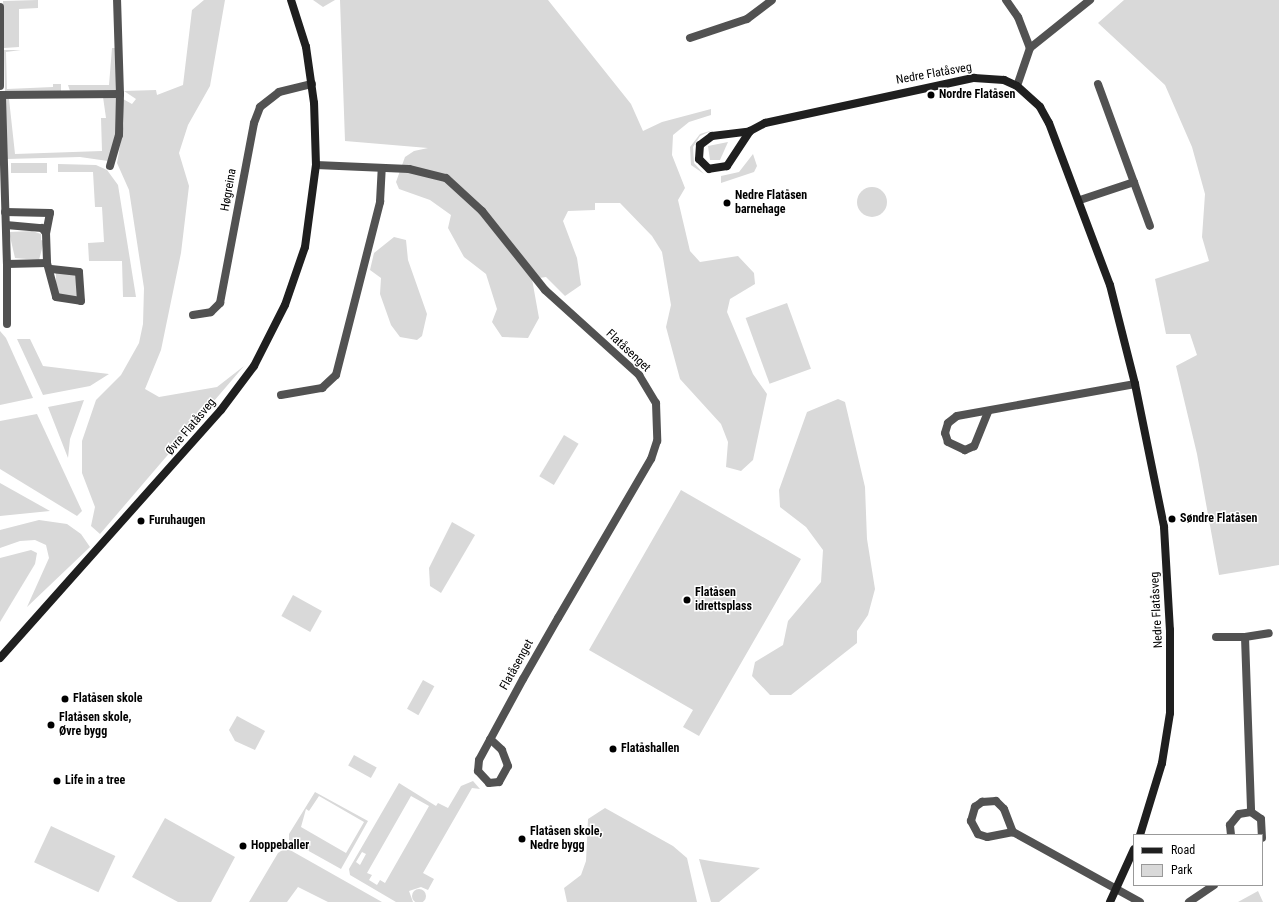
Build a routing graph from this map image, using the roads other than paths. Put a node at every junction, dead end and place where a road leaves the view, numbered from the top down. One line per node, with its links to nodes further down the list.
1 (117, 0): 13 (street)
2 (291, 0): 9 (street)
3 (772, 0): 7 (street)
4 (1006, 0): 8 (street)
5 (1090, 0): 8 (street)
6 (0, 7): 11 (street)
7 (690, 38)
8 (1030, 48): 12 (street)
9 (312, 84): 16 (street); 27 (street, Høgreina)
10 (1098, 84): 19 (street)
11 (0, 86)
12 (1017, 86): 15 (street, Nedre Flatåsveg); 20 (street, Nedre Flatåsveg)
13 (120, 94): 14 (street); 17 (street)
14 (1, 96): 21 (street)
15 (750, 131): 15 (street, Nedre Flatåsveg)
16 (316, 165): 18 (street, Flatåsenget); 35 (street, Øvre Flatåsveg)
17 (110, 166)
18 (382, 169): 30 (street); 36 (street, Flatåsenget)
19 (1134, 182): 20 (street); 23 (street)
20 (1080, 200): 29 (street, Nedre Flatåsveg)
21 (5, 212): 22 (street); 24 (street)
22 (6, 225): 24 (street); 25 (street)
23 (1150, 226)
24 (46, 233): 26 (street)
25 (7, 264): 26 (street); 28 (street)
26 (49, 266): 26 (street)
27 (193, 315)
28 (6, 324)
29 (1135, 384): 31 (street); 39 (street, Nedre Flatåsveg)
30 (281, 395)
31 (988, 412): 31 (street)
32 (1269, 633): 34 (street)
33 (1216, 637): 34 (street)
34 (1245, 637): 37 (street)
35 (0, 658)
36 (490, 739): 36 (street, Flatåsenget)
37 (1251, 812): 40 (street); 41 (street)
38 (1013, 832): 38 (street); 44 (street)
39 (1140, 834)
40 (1231, 834)
41 (1262, 834)
42 (1133, 851): 44 (street)
43 (1213, 886): 47 (street)
44 (1116, 890): 45 (street); 46 (street)
45 (1110, 902)
46 (1140, 902)
47 (1189, 902)

